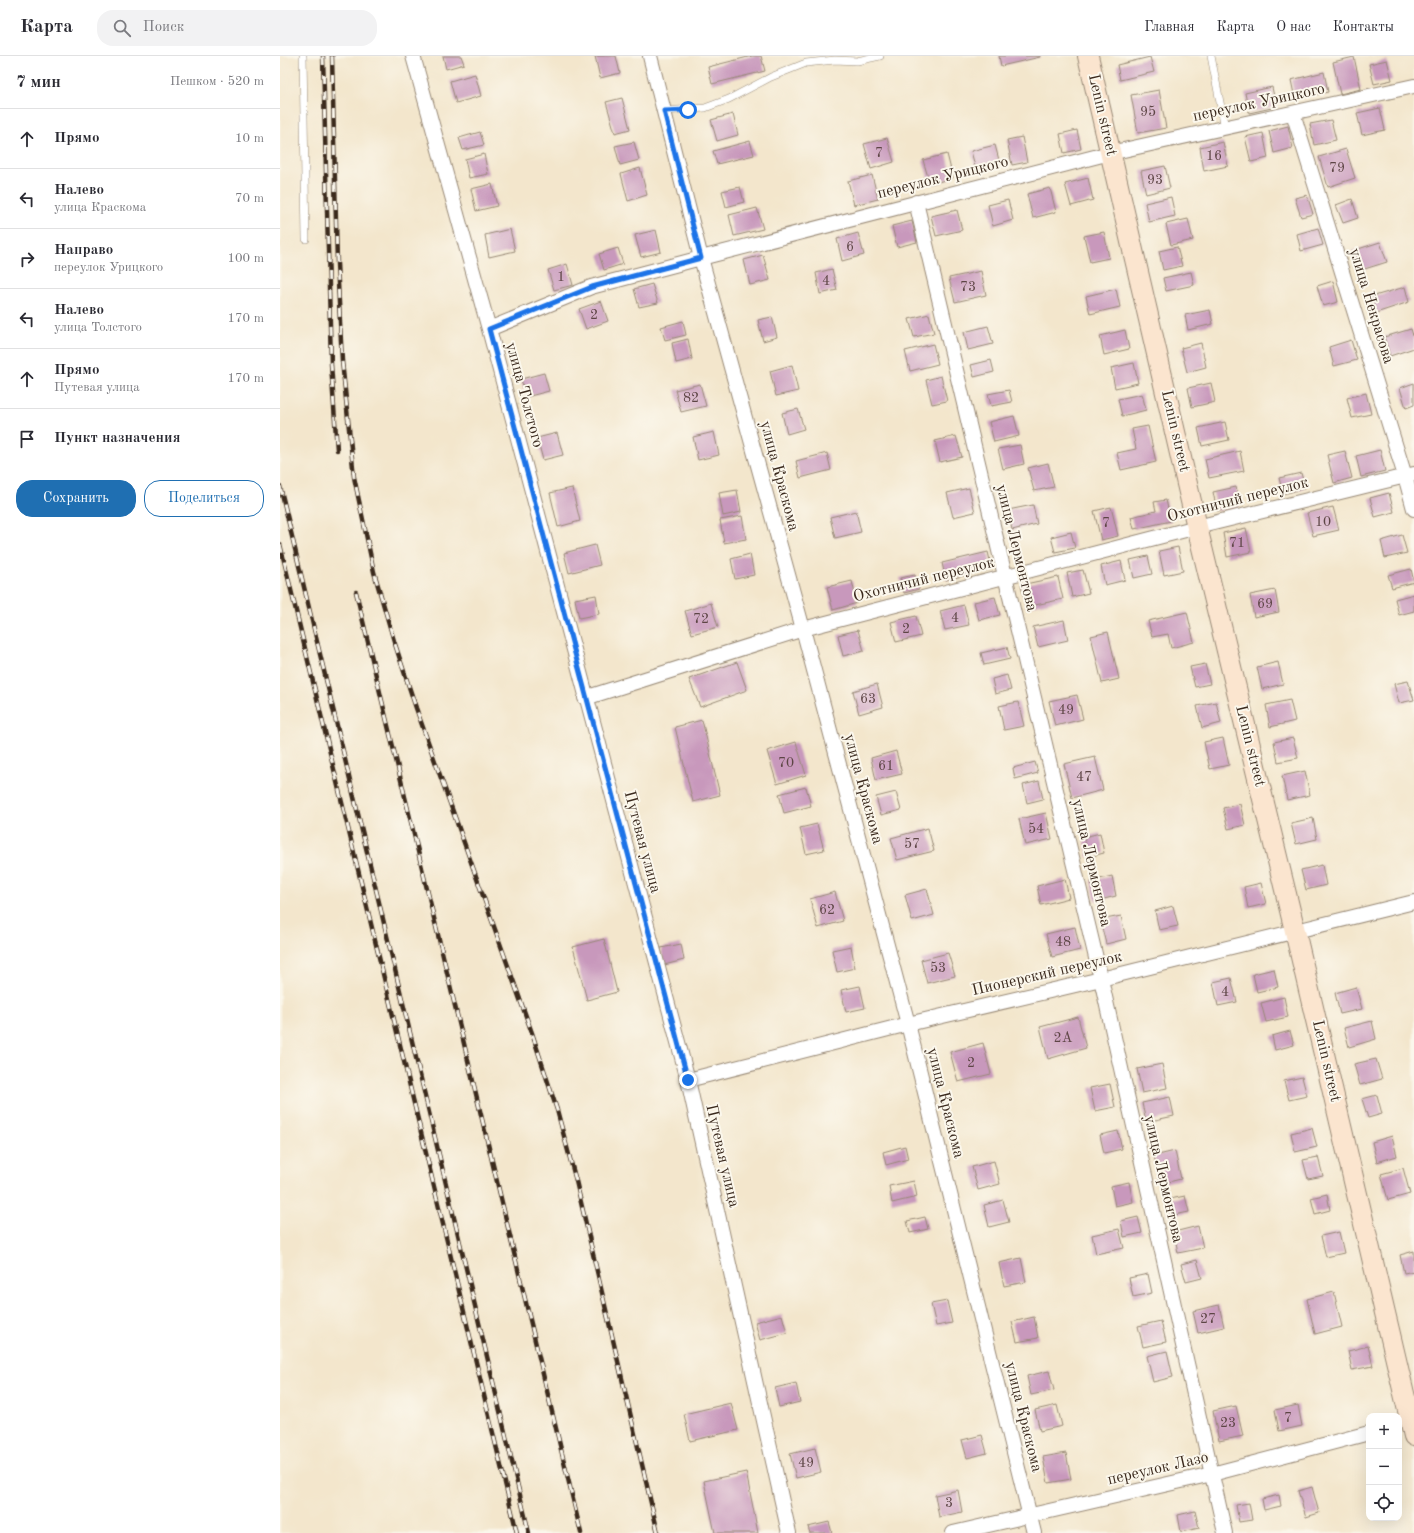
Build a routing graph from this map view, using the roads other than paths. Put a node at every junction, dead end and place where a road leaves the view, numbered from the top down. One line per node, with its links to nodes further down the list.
1 (303, 56): 13 (lane)
2 (413, 56): 15 (street, улица Толстого)
3 (650, 56): 8 (street, улица Краскома)
4 (880, 56): 8 (lane)
5 (1088, 56): 11 (main road, Lenin street)
6 (1211, 56): 10 (lane)
7 (1414, 86): 9 (street, переулок Урицкого)
8 (664, 111): 14 (street, улица Краскома)
9 (1293, 113): 10 (street, переулок Урицкого); 16 (street, улица Некрасова)
10 (1226, 128): 11 (street, переулок Урицкого)
11 (1110, 153): 12 (street, переулок Урицкого); 18 (main road, Lenin street)
12 (916, 202): 14 (street, переулок Урицкого); 19 (street, улица Лермонтова)
13 (306, 239)
14 (701, 258): 15 (street, переулок Урицкого); 20 (street, улица Краскома)
15 (489, 329): 21 (street, улица Толстого)
16 (1410, 475): 17 (street, улица Некрасова); 18 (street, Охотничий переулок)
17 (1414, 509)
18 (1197, 527): 19 (street, Охотничий переулок); 23 (main road, Lenin street)
19 (1006, 577): 20 (street, Охотничий переулок); 24 (street, улица Лермонтова)
20 (803, 628): 21 (street, Охотничий переулок); 25 (street, улица Краскома)
21 (585, 698): 26 (street, Путевая улица)
22 (1414, 902): 23 (street, Пионерский переулок)
23 (1295, 930): 24 (street, Пионерский переулок); 27 (main road, Lenin street)
24 (1101, 979): 25 (street, Пионерский переулок); 29 (street, улица Лермонтова)
25 (908, 1024): 26 (street, Пионерский переулок); 30 (street, улица Краскома)
26 (688, 1080): 31 (street, Путевая улица)
27 (1409, 1426)
28 (1366, 1434): 29 (street, переулок Лазо)
29 (1212, 1474): 30 (street, переулок Лазо); 34 (street, улица Лермонтова)
30 (1030, 1515): 32 (street, переулок Лазо); 33 (street, улица Краскома)
31 (788, 1533)
32 (952, 1533)
33 (1034, 1533)
34 (1225, 1533)

